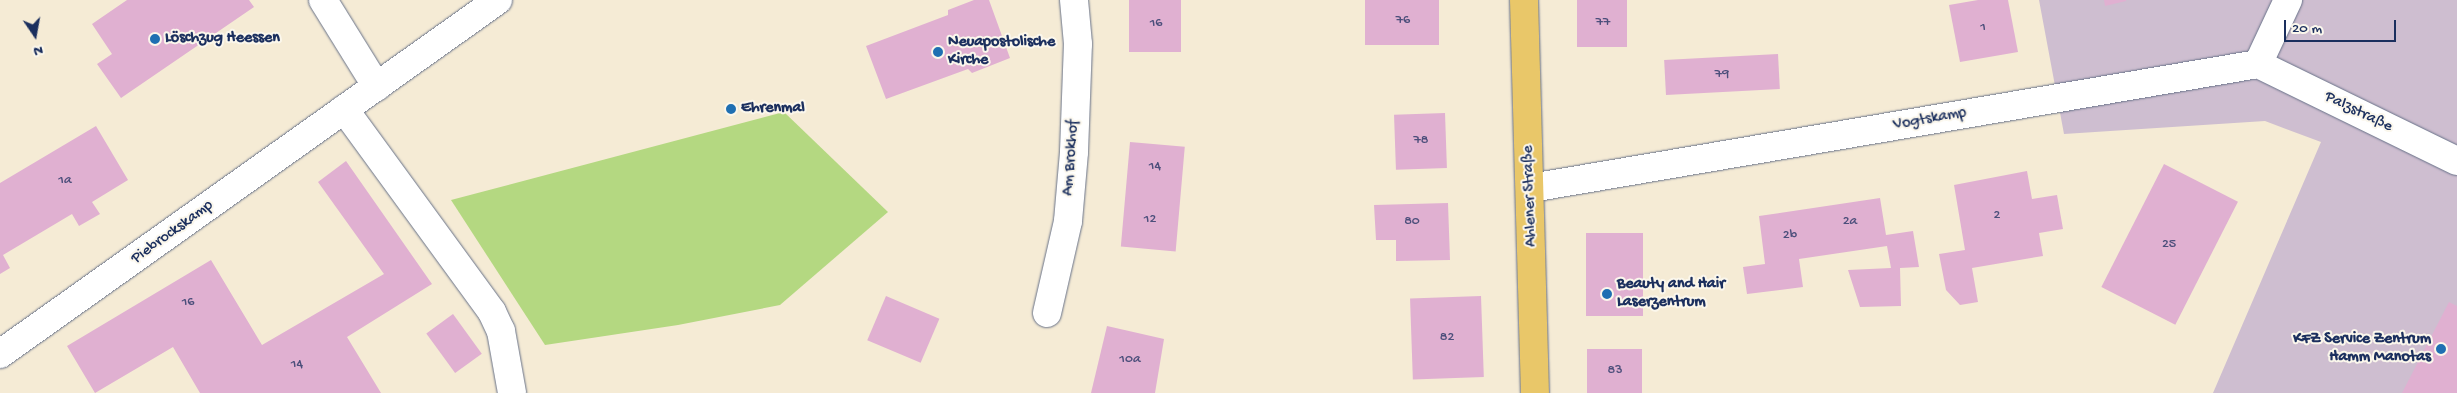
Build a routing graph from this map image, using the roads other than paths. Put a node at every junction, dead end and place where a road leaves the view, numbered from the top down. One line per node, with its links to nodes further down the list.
1 (323, 0): 7 (street)
2 (498, 0): 7 (street, Piebrockskamp)
3 (1074, 0): 11 (street, Am Brokhof)
4 (1524, 0): 10 (main road, Ahlener Straße)
5 (2288, 0): 6 (street)
6 (2258, 64): 9 (street, Palzstraße); 10 (street, Vogtskamp)
7 (377, 87): 8 (street, Piebrockskamp)
8 (344, 110): 12 (street, Piebrockskamp); 13 (street)
9 (2457, 161)
10 (1531, 188): 14 (main road, Ahlener Straße)
11 (1047, 313)
12 (0, 354)
13 (512, 393)
14 (1535, 393)

